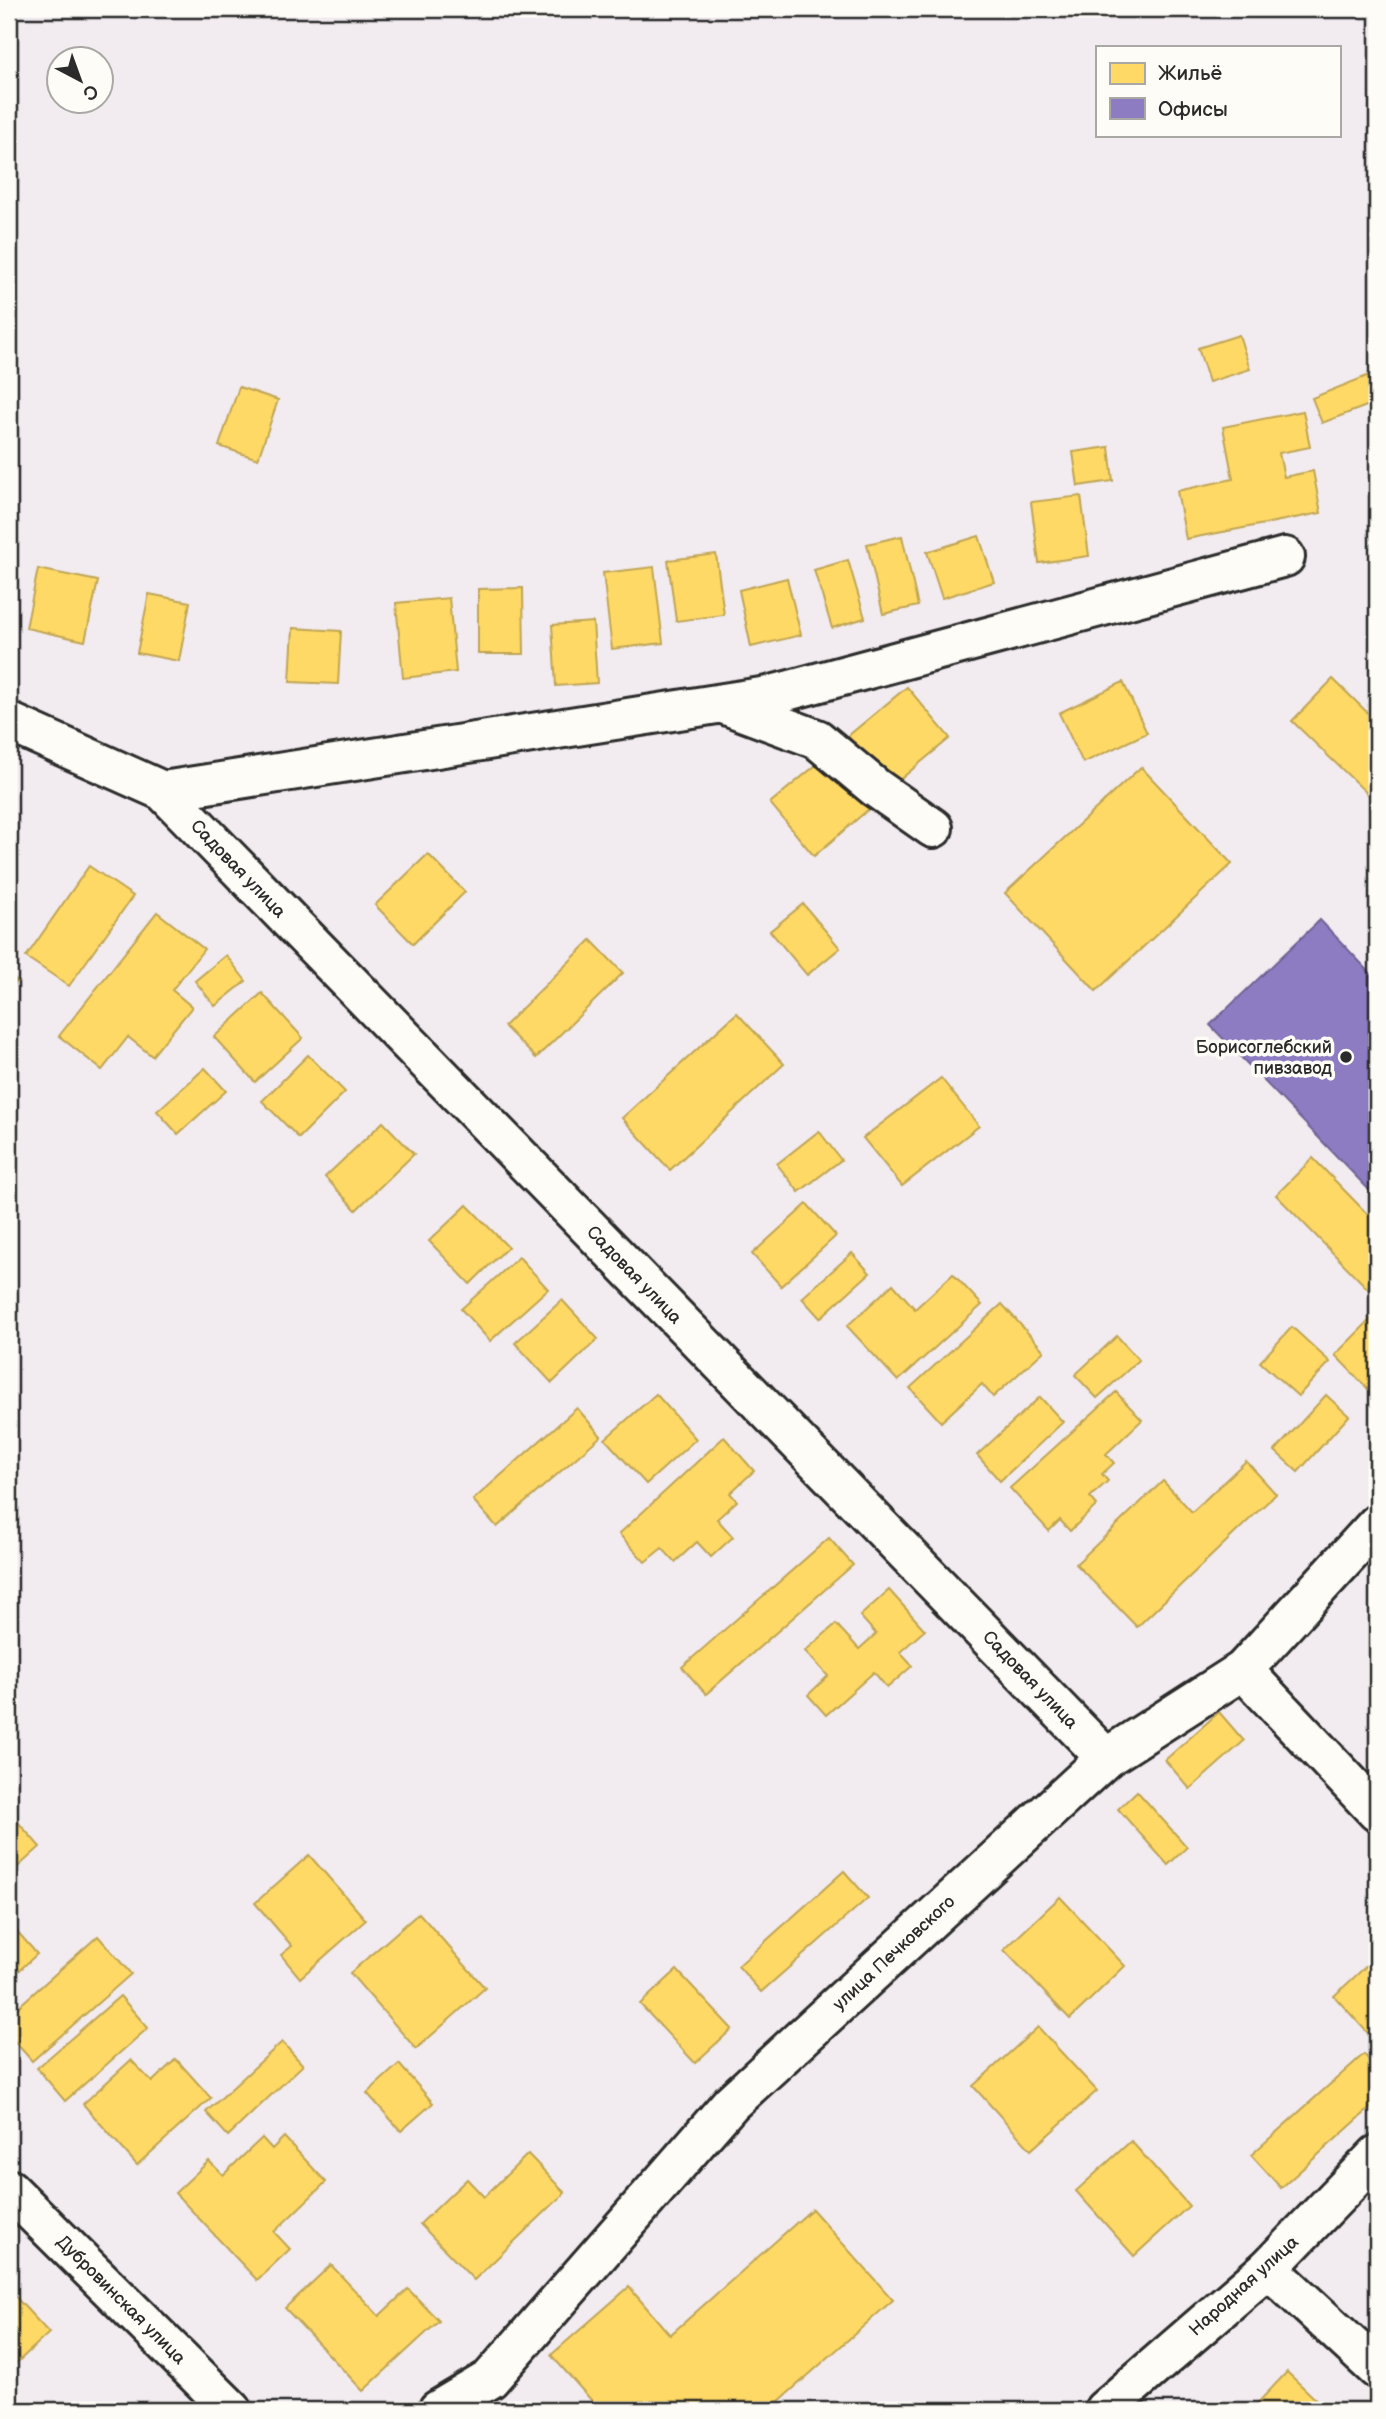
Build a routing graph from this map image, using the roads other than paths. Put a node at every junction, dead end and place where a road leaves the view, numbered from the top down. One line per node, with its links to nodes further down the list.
1 (1285, 557): 2 (street)
2 (720, 703): 4 (street); 5 (street)
3 (9, 722): 4 (street)
4 (163, 792): 8 (street, Садовая улица)
5 (933, 828)
6 (1377, 1524): 7 (street, улица Печковского)
7 (1243, 1670): 8 (street, улица Печковского); 9 (street)
8 (1106, 1758): 15 (street, улица Печковского)
9 (1377, 1812)
10 (1377, 2155): 12 (street, Народная улица)
11 (9, 2189): 14 (street, Дубровинская улица)
12 (1268, 2268): 13 (street); 16 (street, Народная улица)
13 (1377, 2369)
14 (232, 2410)
15 (438, 2410)
16 (1104, 2410)

